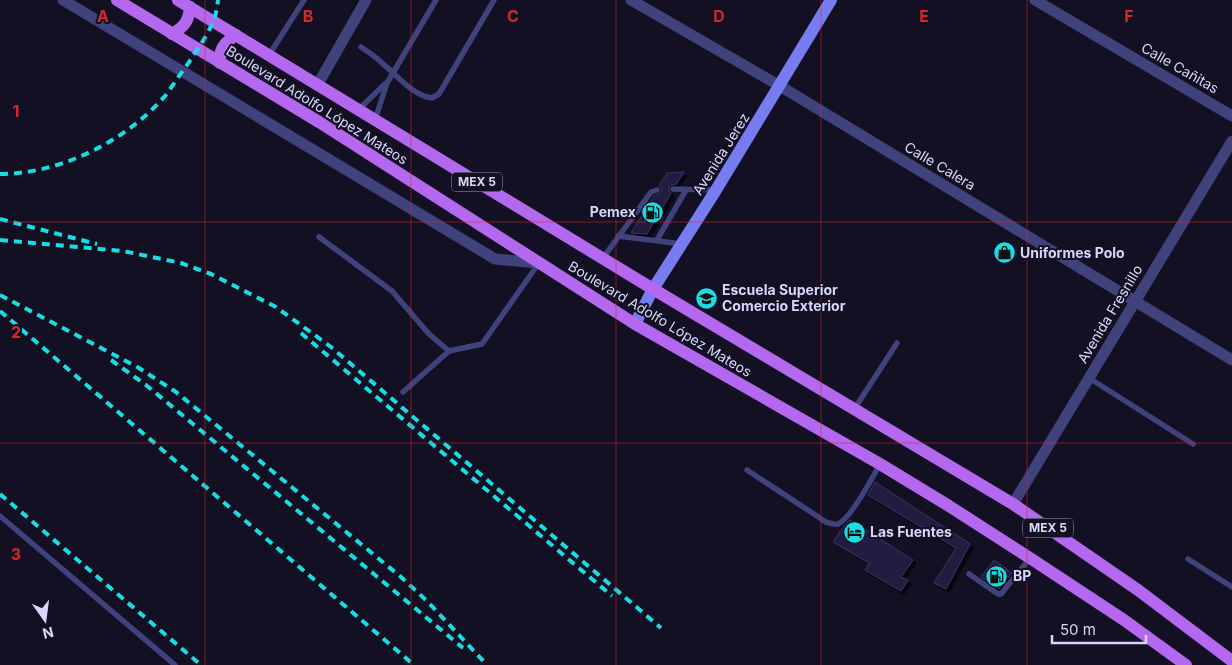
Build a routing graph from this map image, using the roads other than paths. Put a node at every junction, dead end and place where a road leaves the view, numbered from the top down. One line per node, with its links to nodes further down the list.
1 (63, 0): 34 (street)
2 (117, 0): 12 (main road, Boulevard Adolfo López Mateos / MEX 5)
3 (178, 0): 11 (main road, Boulevard Adolfo López Mateos / MEX 5)
4 (304, 0): 15 (lane)
5 (366, 0): 19 (street)
6 (436, 0): 17 (lane)
7 (494, 0): 17 (lane)
8 (631, 0): 20 (street, Calle Calera)
9 (831, 0): 20 (street, Avenida Jerez)
10 (1035, 0): 22 (street, Calle Cañitas)
11 (190, 7): 12 (main road); 13 (main road, Boulevard Adolfo López Mateos / MEX 5)
12 (172, 34): 16 (main road, Boulevard Adolfo López Mateos / MEX 5)
13 (236, 35): 15 (main road, Boulevard Adolfo López Mateos / MEX 5); 16 (main road)
14 (361, 47): 17 (lane)
15 (269, 55): 19 (main road, Boulevard Adolfo López Mateos / MEX 5)
16 (220, 63): 34 (main road, Boulevard Adolfo López Mateos / MEX 5)
17 (392, 73): 18 (lane)
18 (387, 83): 21 (lane); 23 (lane)
19 (318, 84): 21 (main road, Boulevard Adolfo López Mateos / MEX 5)
20 (780, 86): 28 (street, Avenida Jerez); 36 (street, Calle Calera)
21 (358, 110): 23 (main road, Boulevard Adolfo López Mateos / MEX 5)
22 (1232, 116)
23 (375, 121): 33 (main road, Boulevard Adolfo López Mateos / MEX 5)
24 (1232, 141): 36 (street, Avenida Fresnillo)
25 (673, 189): 27 (lane)
26 (657, 190): 29 (lane)
27 (686, 190): 28 (lane); 31 (lane)
28 (716, 190): 32 (street, Avenida Jerez)
29 (618, 236): 31 (lane); 33 (lane)
30 (319, 237): 39 (lane)
31 (657, 240): 32 (lane)
32 (682, 244): 35 (street, Avenida Jerez)
33 (603, 258): 35 (main road, Boulevard Adolfo López Mateos / MEX 5)
34 (539, 263): 37 (main road, Boulevard Adolfo López Mateos / MEX 5); 39 (lane)
35 (653, 289): 37 (street, Avenida Jerez); 43 (main road, Boulevard Adolfo López Mateos / MEX 5)
36 (1135, 302): 40 (street, Calle Calera); 41 (street, Avenida Fresnillo)
37 (635, 324): 45 (main road, Boulevard Adolfo López Mateos / MEX 5)
38 (897, 343): 43 (lane)
39 (449, 351): 42 (lane)
40 (1232, 360)
41 (1089, 378): 44 (lane); 47 (street, Avenida Fresnillo)
42 (403, 392)
43 (854, 409): 47 (main road, Boulevard Adolfo López Mateos / MEX 5)
44 (1193, 444)
45 (880, 464): 46 (lane); 49 (main road, Boulevard Adolfo López Mateos / MEX 5)
46 (747, 470)
47 (1013, 504): 53 (main road, Boulevard Adolfo López Mateos / MEX 5)
48 (0, 516): 54 (lane)
49 (1030, 558): 51 (lane); 55 (main road, Boulevard Adolfo López Mateos / MEX 5)
50 (1188, 559): 52 (lane)
51 (969, 574)
52 (1232, 587)
53 (1232, 662)
54 (175, 665)
55 (1186, 665)

